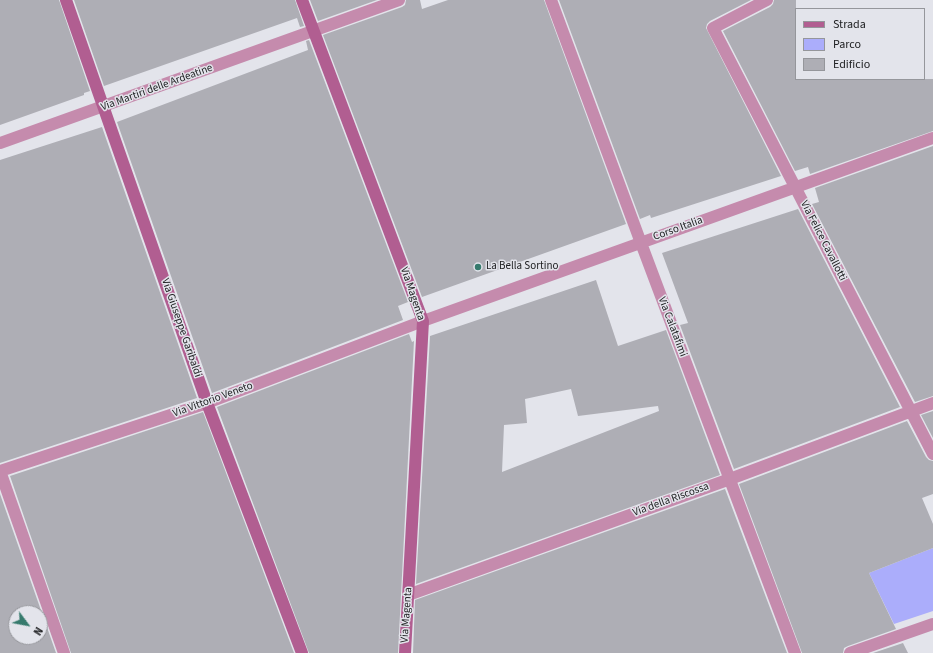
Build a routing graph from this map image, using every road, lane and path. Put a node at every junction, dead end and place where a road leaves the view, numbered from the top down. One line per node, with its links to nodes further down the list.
1 (66, 0): 7 (street, Via Giuseppe Garibaldi)
2 (302, 0): 6 (street, Via Magenta)
3 (399, 0): 6 (street, Via Martiri delle Ardeatine)
4 (551, 0): 11 (street, Via Calatafimi)
5 (767, 0): 10 (street, Via Felice Cavallotti)
6 (314, 31): 7 (street, Via Martiri delle Ardeatine); 12 (street, Via Magenta)
7 (104, 107): 9 (street, Via Martiri delle Ardeatine); 13 (street, Via Giuseppe Garibaldi)
8 (933, 138): 10 (street, Corso Italia)
9 (0, 143)
10 (796, 187): 11 (street, Corso Italia); 15 (street, Via Felice Cavallotti)
11 (641, 243): 12 (street, Corso Italia); 18 (street, Via Calatafimi)
12 (423, 321): 13 (street, Via Vittorio Veneto); 19 (street, Via Magenta)
13 (207, 403): 17 (street, Via Vittorio Veneto); 22 (street, Via Giuseppe Garibaldi)
14 (933, 403): 15 (street, Via della Riscossa)
15 (911, 411): 16 (street, Via Felice Cavallotti); 18 (street, Via della Riscossa)
16 (933, 454)
17 (0, 471): 21 (street)
18 (730, 478): 19 (street, Via della Riscossa); 24 (street, Via Calatafimi)
19 (408, 596): 23 (street, Via Magenta)
20 (933, 624): 25 (street)
21 (64, 653)
22 (302, 653)
23 (405, 653)
24 (795, 653)
25 (850, 653)

